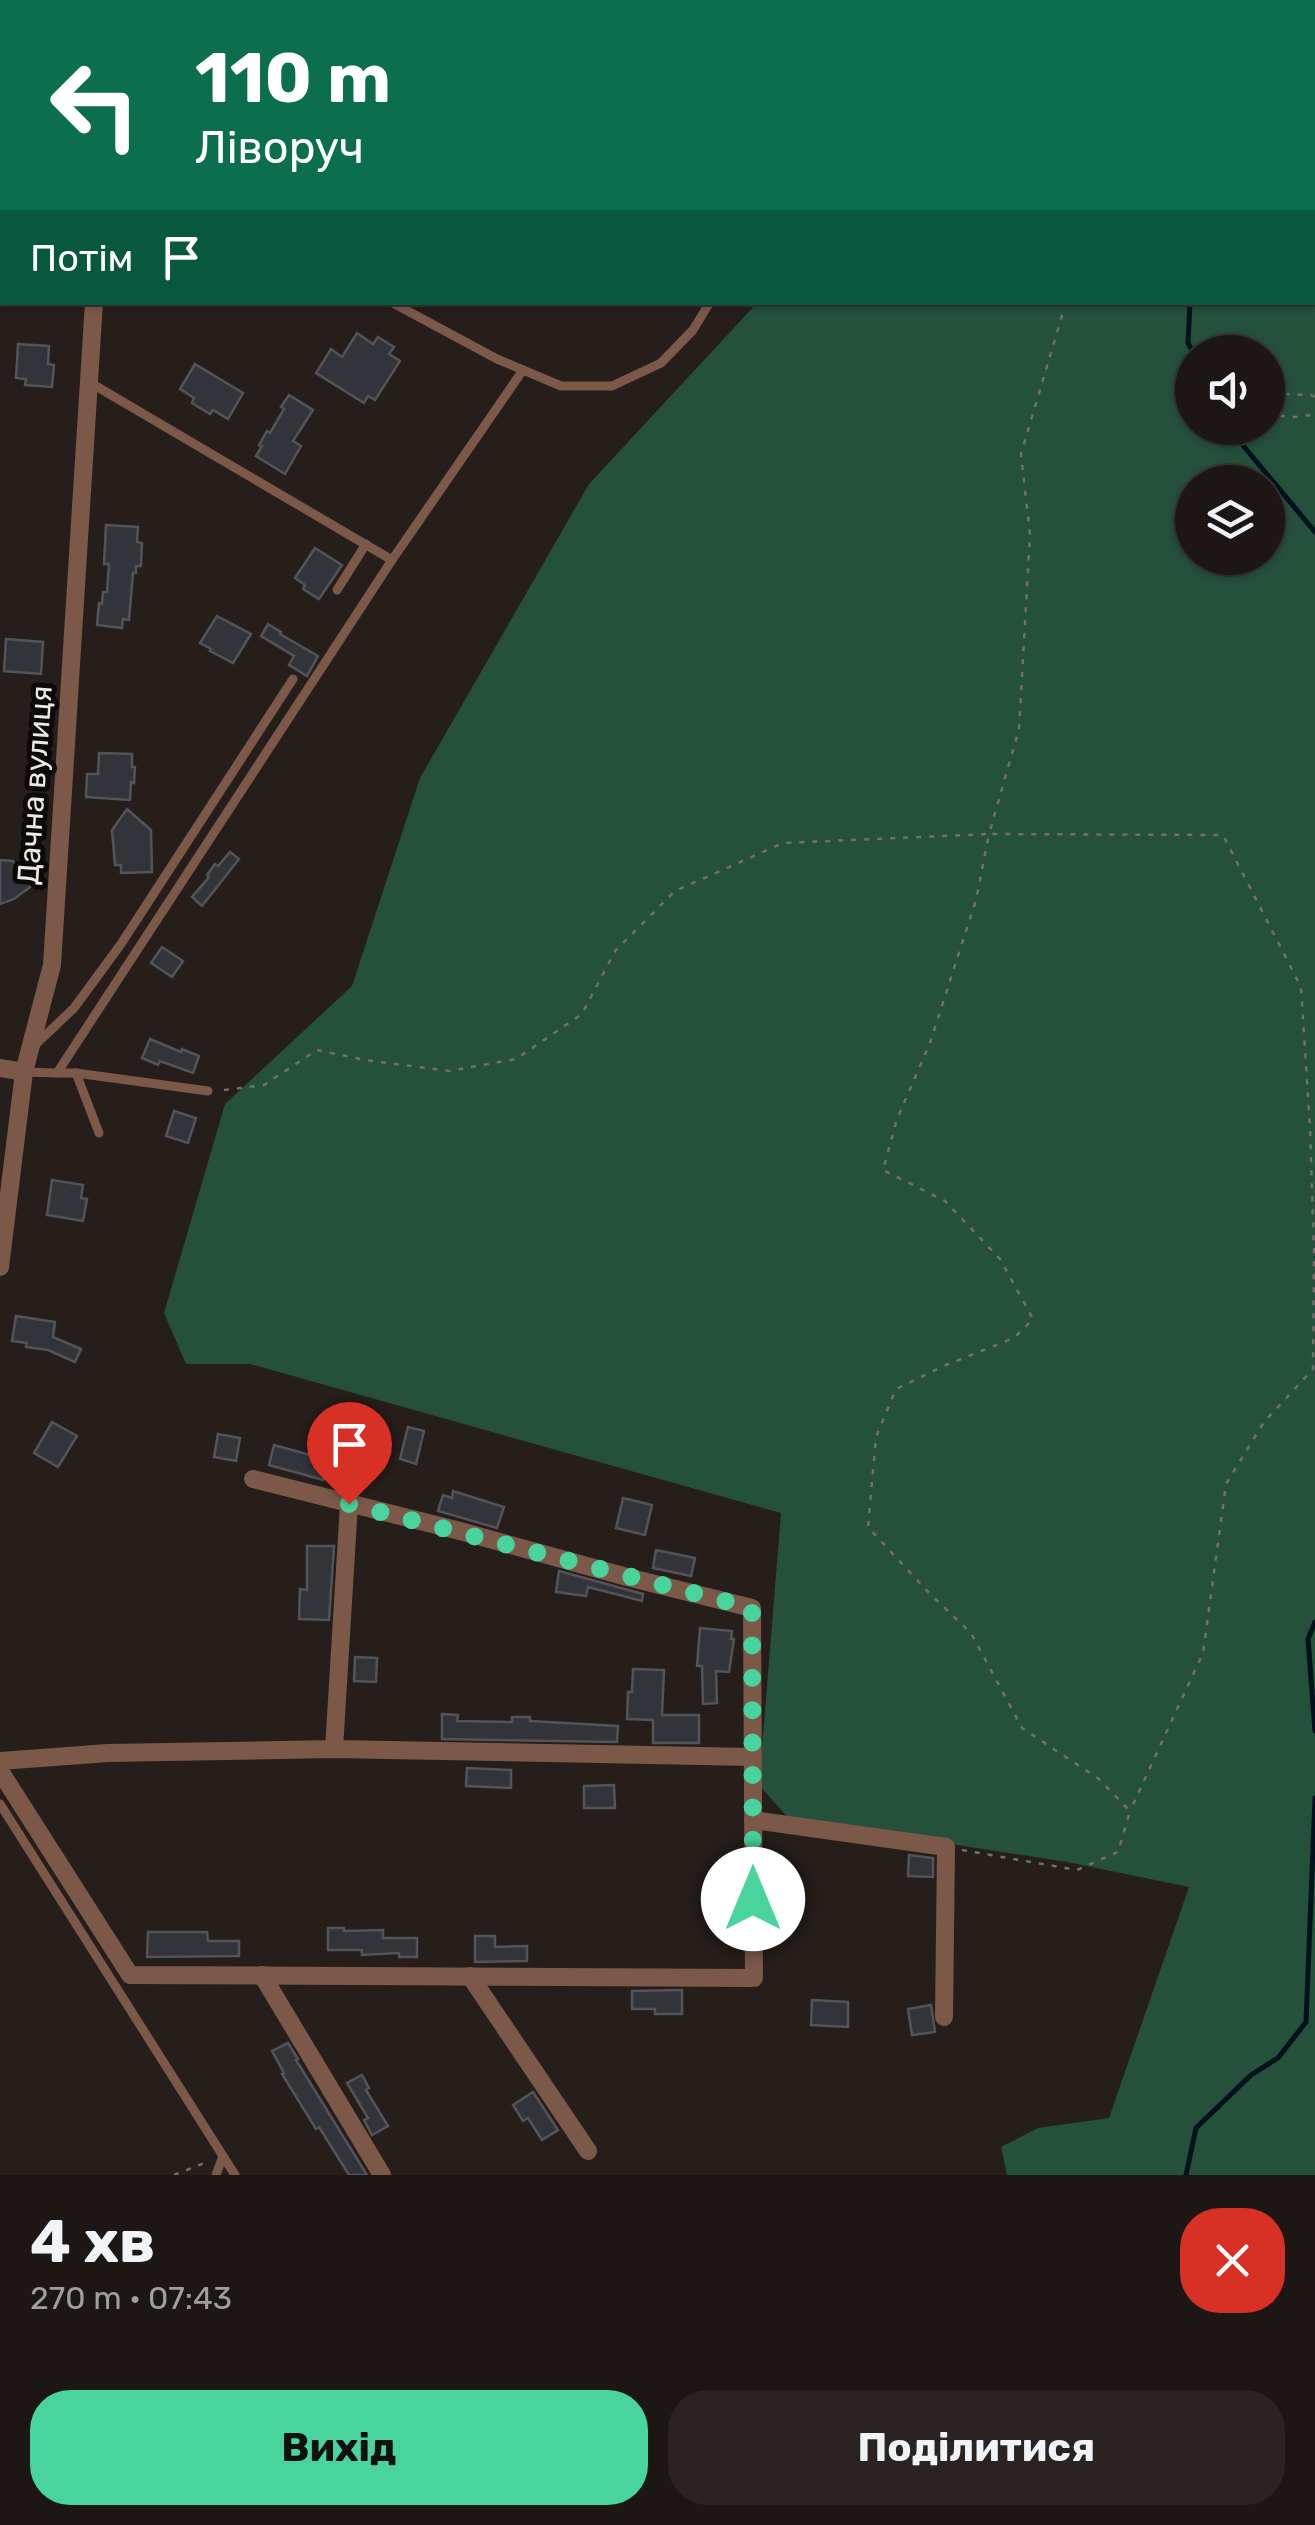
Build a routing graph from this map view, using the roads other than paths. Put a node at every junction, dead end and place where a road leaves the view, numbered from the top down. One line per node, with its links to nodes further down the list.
1 (94, 305): 5 (street, Дачна вулиця)
2 (397, 305): 4 (lane)
3 (708, 305): 4 (lane)
4 (523, 370): 7 (lane)
5 (89, 382): 6 (lane); 10 (street, Дачна вулиця)
6 (366, 544): 7 (lane); 8 (lane)
7 (392, 560): 13 (lane)
8 (337, 590)
9 (293, 679): 10 (lane)
10 (30, 1050): 12 (street, Дачна вулиця)
11 (0, 1068): 12 (street)
12 (24, 1072): 13 (lane); 17 (street, Дачна вулиця)
13 (56, 1073): 14 (lane)
14 (76, 1073): 15 (lane); 16 (lane)
15 (208, 1092)
16 (98, 1133)
17 (0, 1268)
18 (252, 1479): 19 (street)
19 (349, 1504): 20 (street); 21 (street)
20 (334, 1749): 21 (street); 22 (street)
21 (752, 1757): 25 (street)
22 (0, 1761)
23 (0, 1771): 26 (street)
24 (0, 1804): 30 (lane)
25 (752, 1820): 27 (street); 28 (street)
26 (262, 1975): 27 (street); 33 (street)
27 (470, 1976): 29 (street)
28 (944, 2018)
29 (588, 2151)
30 (223, 2156): 31 (lane); 32 (lane)
31 (216, 2175)
32 (235, 2175)
33 (382, 2175)

